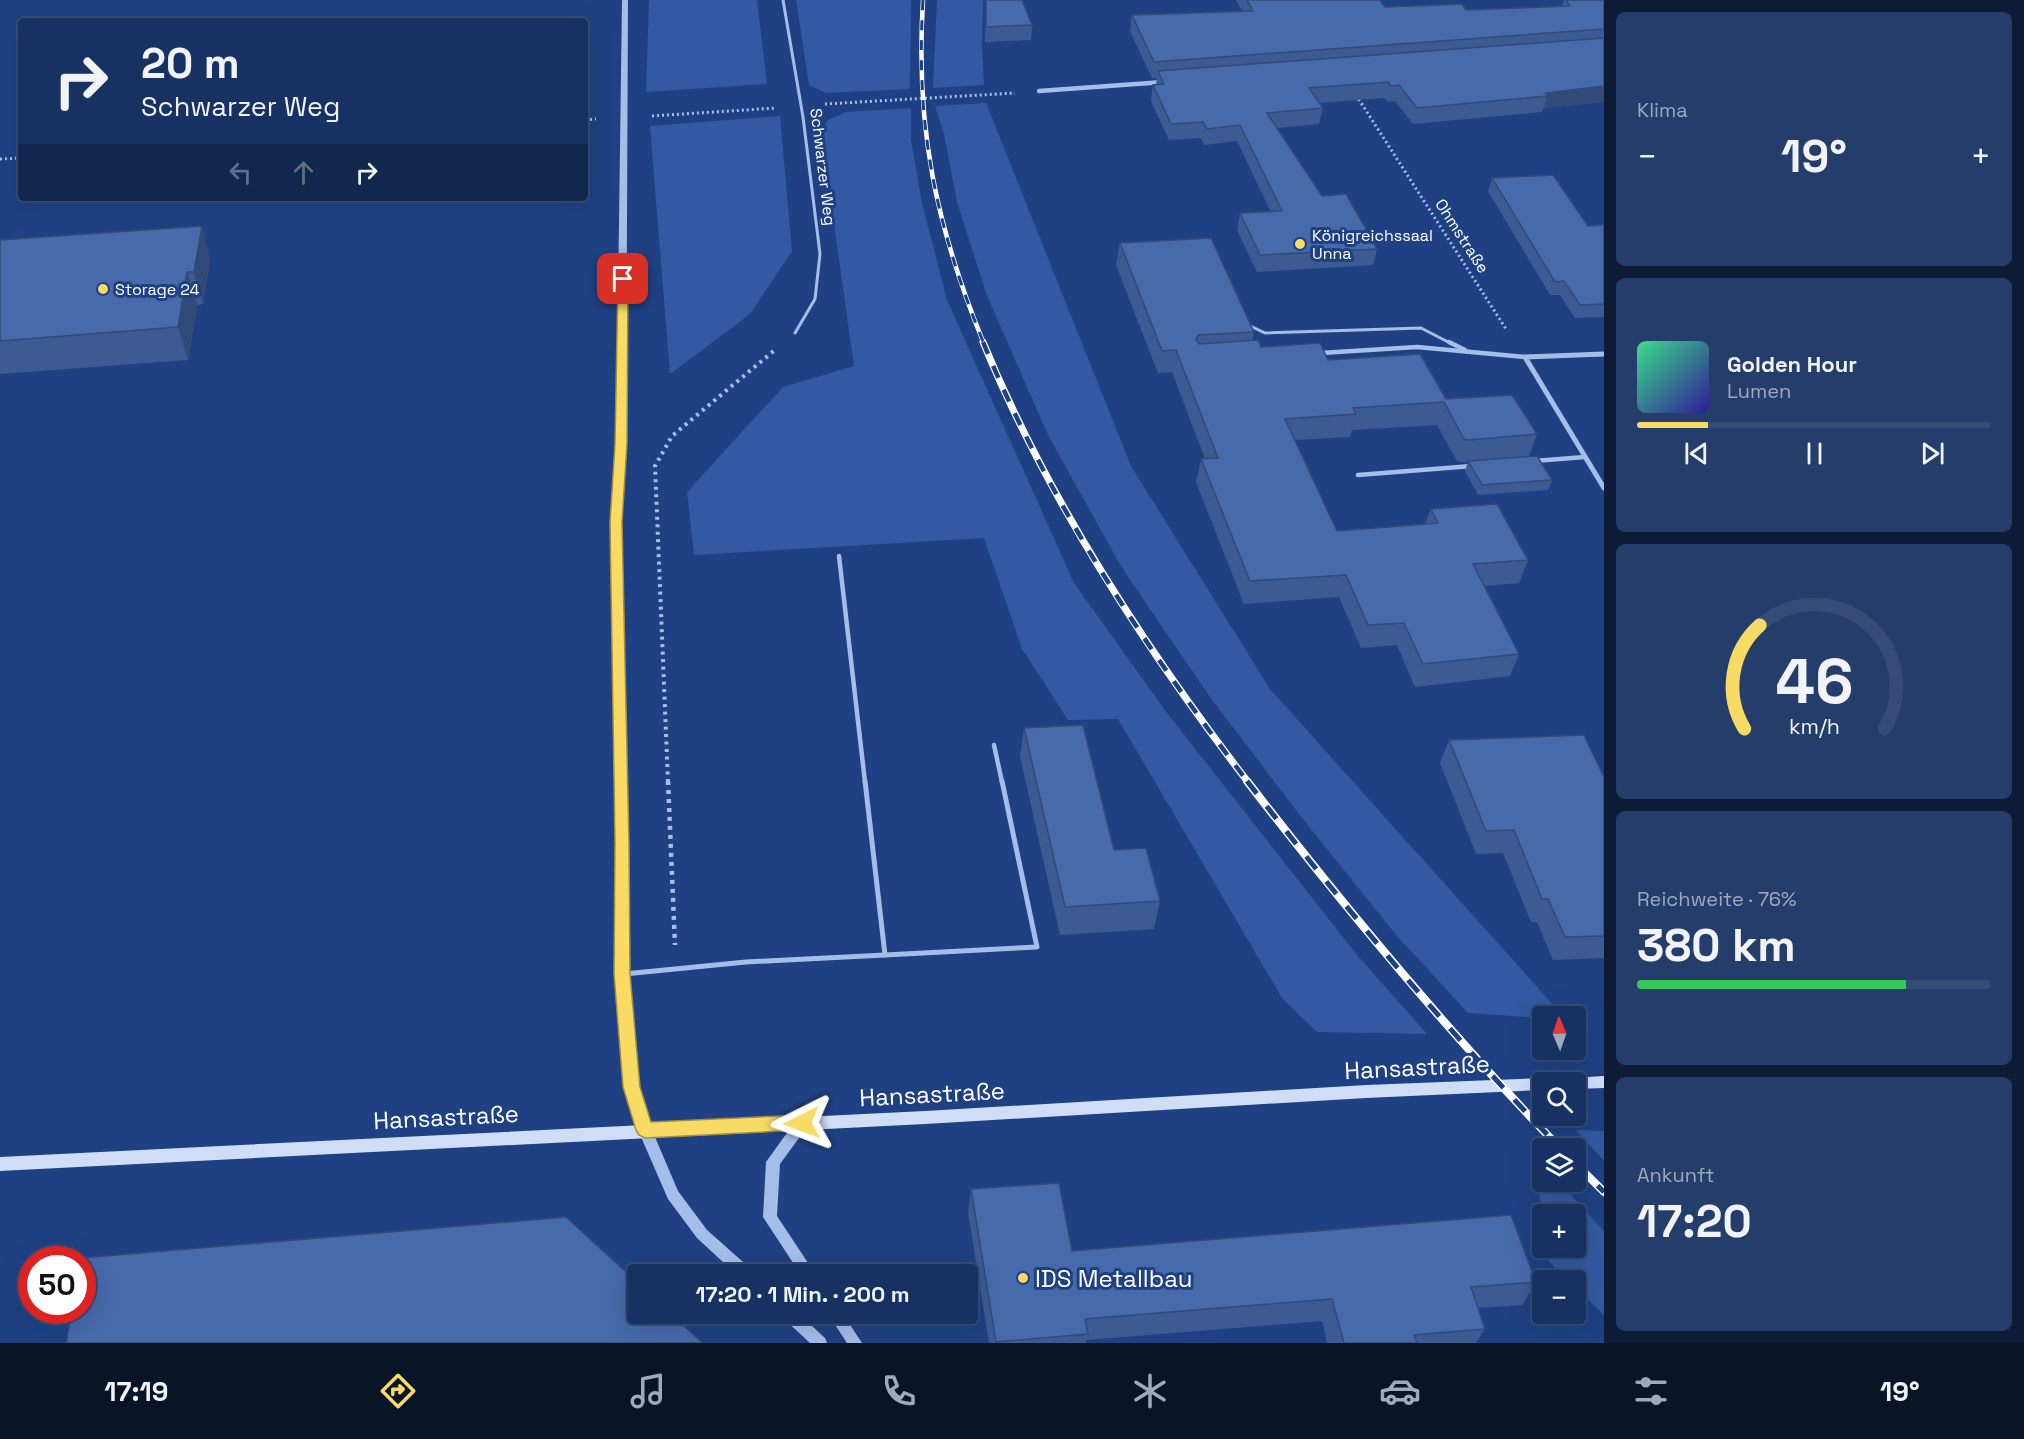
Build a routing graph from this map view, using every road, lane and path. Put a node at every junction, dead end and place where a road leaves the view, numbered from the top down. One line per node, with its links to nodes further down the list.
1 (625, 0): 23 (street)
2 (783, 0): 9 (lane, Schwarzer Weg)
3 (1166, 82): 5 (street)
4 (1352, 89): 13 (path, Ohmstraße)
5 (1039, 92)
6 (18, 158): 7 (path)
7 (0, 159)
8 (1242, 315): 10 (lane)
9 (795, 333): 22 (path)
10 (1470, 353): 11 (lane); 13 (lane)
11 (1312, 354)
12 (1604, 354): 13 (street)
13 (1525, 357): 14 (street)
14 (1585, 457): 15 (lane); 18 (street)
15 (1532, 461)
16 (1475, 466): 17 (lane)
17 (1358, 475)
18 (1604, 488)
19 (839, 556): 21 (lane)
20 (994, 745): 21 (lane)
21 (885, 955): 22 (lane)
22 (676, 969): 23 (lane)
23 (622, 974): 28 (street)
24 (1604, 1082): 25 (main road)
25 (1586, 1083)
26 (1532, 1084): 27 (main road, Hansastraße)
27 (802, 1123): 28 (main road, Hansastraße); 31 (street)
28 (645, 1130): 29 (main road, Hansastraße); 30 (street)
29 (0, 1164)
30 (735, 1264)
31 (802, 1264)
32 (800, 1324): 34 (street)
33 (843, 1324): 35 (street)
34 (820, 1343)
35 (855, 1343)

